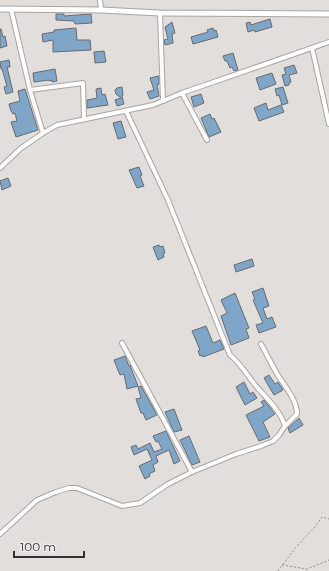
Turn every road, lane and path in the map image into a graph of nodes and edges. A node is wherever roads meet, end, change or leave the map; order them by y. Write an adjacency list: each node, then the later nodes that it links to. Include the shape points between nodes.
1 (100, 0): 4 (street)
2 (0, 9): 3 (street)
3 (11, 9): 4 (street); 9 (street)
4 (101, 10): 5 (street)
5 (160, 14): 6 (street); 11 (street)
6 (329, 14)
7 (329, 42): 8 (street)
8 (312, 48): 10 (street); 14 (street)
9 (30, 90): 13 (street, via 83,83); 15 (street)
10 (182, 93): 11 (street); 16 (street)
11 (163, 100): 12 (street)
12 (126, 111): 13 (street); 20 (street, via 168,200 230,355 273,406)
13 (84, 119): 15 (street, via 56,125)
14 (329, 124)
15 (42, 133): 17 (street)
16 (207, 140)
17 (0, 168)
18 (122, 343): 21 (street)
19 (261, 344): 20 (street, via 296,403 297,414)
20 (285, 426): 21 (street, via 273,441)
21 (192, 472): 23 (street, via 140,503 128,506 77,488 56,492 37,500)
22 (329, 519): 25 (path, via 322,517)
23 (0, 534)
24 (329, 560): 25 (path, via 307,569)
25 (282, 565): 26 (path)
26 (278, 571)

